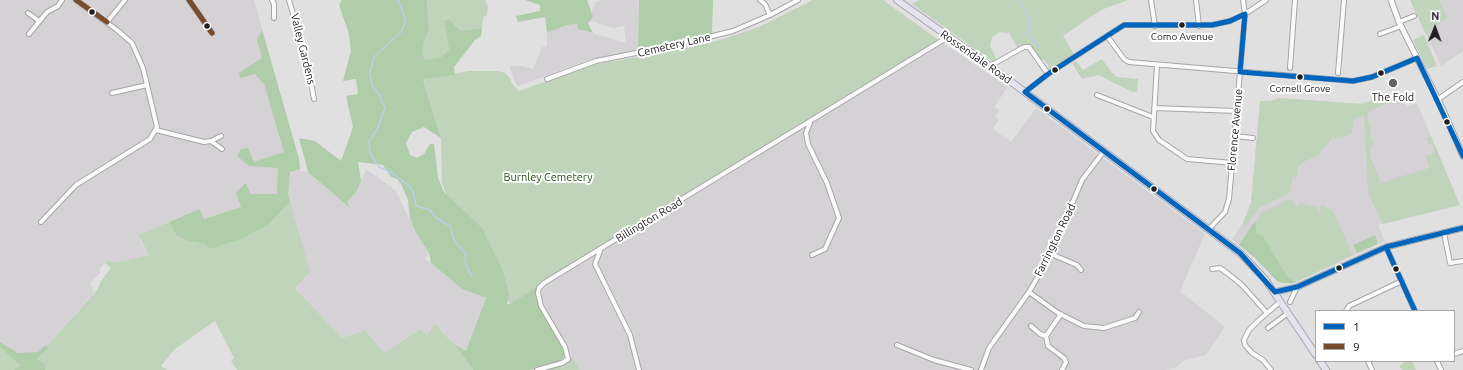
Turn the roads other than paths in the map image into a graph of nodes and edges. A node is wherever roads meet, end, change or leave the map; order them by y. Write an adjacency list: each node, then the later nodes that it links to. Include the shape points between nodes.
1 (62, 0): 22 (street)
2 (76, 0): 23 (street)
3 (125, 0): 23 (street)
4 (189, 0): 27 (street)
5 (272, 0): 21 (street, Valley Gardens)
6 (289, 0): 45 (street, Valley Gardens, via 308,66)
7 (760, 0): 19 (street)
8 (798, 0): 19 (street, Cemetery Lane)
9 (897, 0): 31 (highway, Rossendale Road)
10 (1151, 0): 25 (street)
11 (1196, 0): 26 (street)
12 (1243, 0): 18 (street, Florence Avenue)
13 (1266, 0): 18 (street)
14 (1295, 0): 35 (street)
15 (1344, 0): 37 (street)
16 (1391, 0): 24 (street)
17 (28, 13): 22 (street)
18 (1245, 14): 26 (street, via 1230,21); 36 (street, Florence Avenue)
19 (770, 15): 39 (street, Cemetery Lane, via 733,31 596,61)
20 (1414, 16): 24 (street)
21 (274, 18)
22 (39, 21): 28 (street)
23 (106, 22): 41 (street, via 132,43)
24 (1400, 24): 29 (street); 32 (street)
25 (1155, 26): 26 (street); 30 (street, via 1124,25)
26 (1199, 26)
27 (212, 33)
28 (29, 34)
29 (1380, 34)
30 (1107, 36): 33 (street, via 1129,62); 38 (street)
31 (948, 38): 34 (highway, Rossendale Road); 50 (street, Billington Road)
32 (1417, 58): 36 (street, via 1372,77 1352,81); 46 (street)
33 (1157, 65): 36 (street); 47 (street)
34 (990, 66): 38 (street, via 1024,46 1029,47); 42 (highway, Rossendale Road)
35 (1290, 68)
36 (1240, 72): 48 (street, Florence Avenue)
37 (1338, 73)
38 (1048, 74): 42 (street)
39 (547, 79)
40 (1463, 82): 46 (street)
41 (147, 85): 43 (street); 51 (street, via 157,122)
42 (1025, 92): 57 (highway, Rossendale Road)
43 (112, 93)
44 (1097, 95): 49 (street)
45 (314, 99)
46 (1437, 100): 58 (street)
47 (1154, 108): 48 (street); 49 (street)
48 (1237, 111): 53 (street, Florence Avenue)
49 (1153, 118): 59 (street, via 1153,131 1159,140 1187,158)
50 (810, 122): 65 (street, Billington Road); 67 (street, via 806,133 808,144 827,183 839,218 825,249)
51 (156, 130): 55 (street, via 204,142); 60 (street, via 150,139 76,185)
52 (222, 136): 55 (street)
53 (1235, 136): 54 (street); 59 (street, Florence Avenue)
54 (1253, 138)
55 (211, 141): 56 (street)
56 (222, 149)
57 (1104, 151): 62 (highway, Rossendale Road); 66 (street, Farrington Road, via 1082,180)
58 (1463, 156)
59 (1233, 163): 62 (street, Florence Avenue, via 1225,212)
60 (41, 222)
61 (1463, 228): 63 (street)
62 (1209, 230): 74 (highway, Rossendale Road, via 1240,253)
63 (1444, 233): 64 (street); 68 (street, via 1450,263)
64 (1386, 247): 71 (street); 72 (street)
65 (600, 250): 88 (street, Billington Road, via 539,288 541,306 565,347 568,359); 89 (street, via 595,264 630,335)
66 (1051, 254): 70 (street, via 1077,265); 73 (street, Farrington Road)
67 (812, 255)
68 (1463, 261)
69 (1212, 269): 81 (street, via 1220,268 1242,285)
70 (1081, 270)
71 (1402, 281): 77 (street, via 1349,306); 78 (street)
72 (1297, 288): 74 (street); 76 (street)
73 (1029, 292): 82 (street); 91 (street, Farrington Road, via 989,348)
74 (1275, 292): 75 (highway, Rossendale Road)
75 (1281, 301): 80 (highway, Rossendale Road); 81 (street)
76 (1290, 302)
77 (1347, 310)
78 (1415, 310)
79 (1139, 312): 82 (street, via 1135,318 1104,328 1084,326)
80 (1288, 312): 84 (street); 87 (highway, Rossendale Road)
81 (1267, 313): 93 (street, via 1249,330 1244,340 1252,354 1263,360)
82 (1061, 314): 85 (street)
83 (1031, 326): 85 (street)
84 (1268, 328)
85 (1046, 336): 92 (street, via 1048,346 1066,362)
86 (897, 345): 90 (street, via 934,360)
87 (1315, 353)
88 (537, 370)
89 (639, 370)
90 (971, 370)
91 (981, 370)
92 (1062, 370)
93 (1271, 370)

